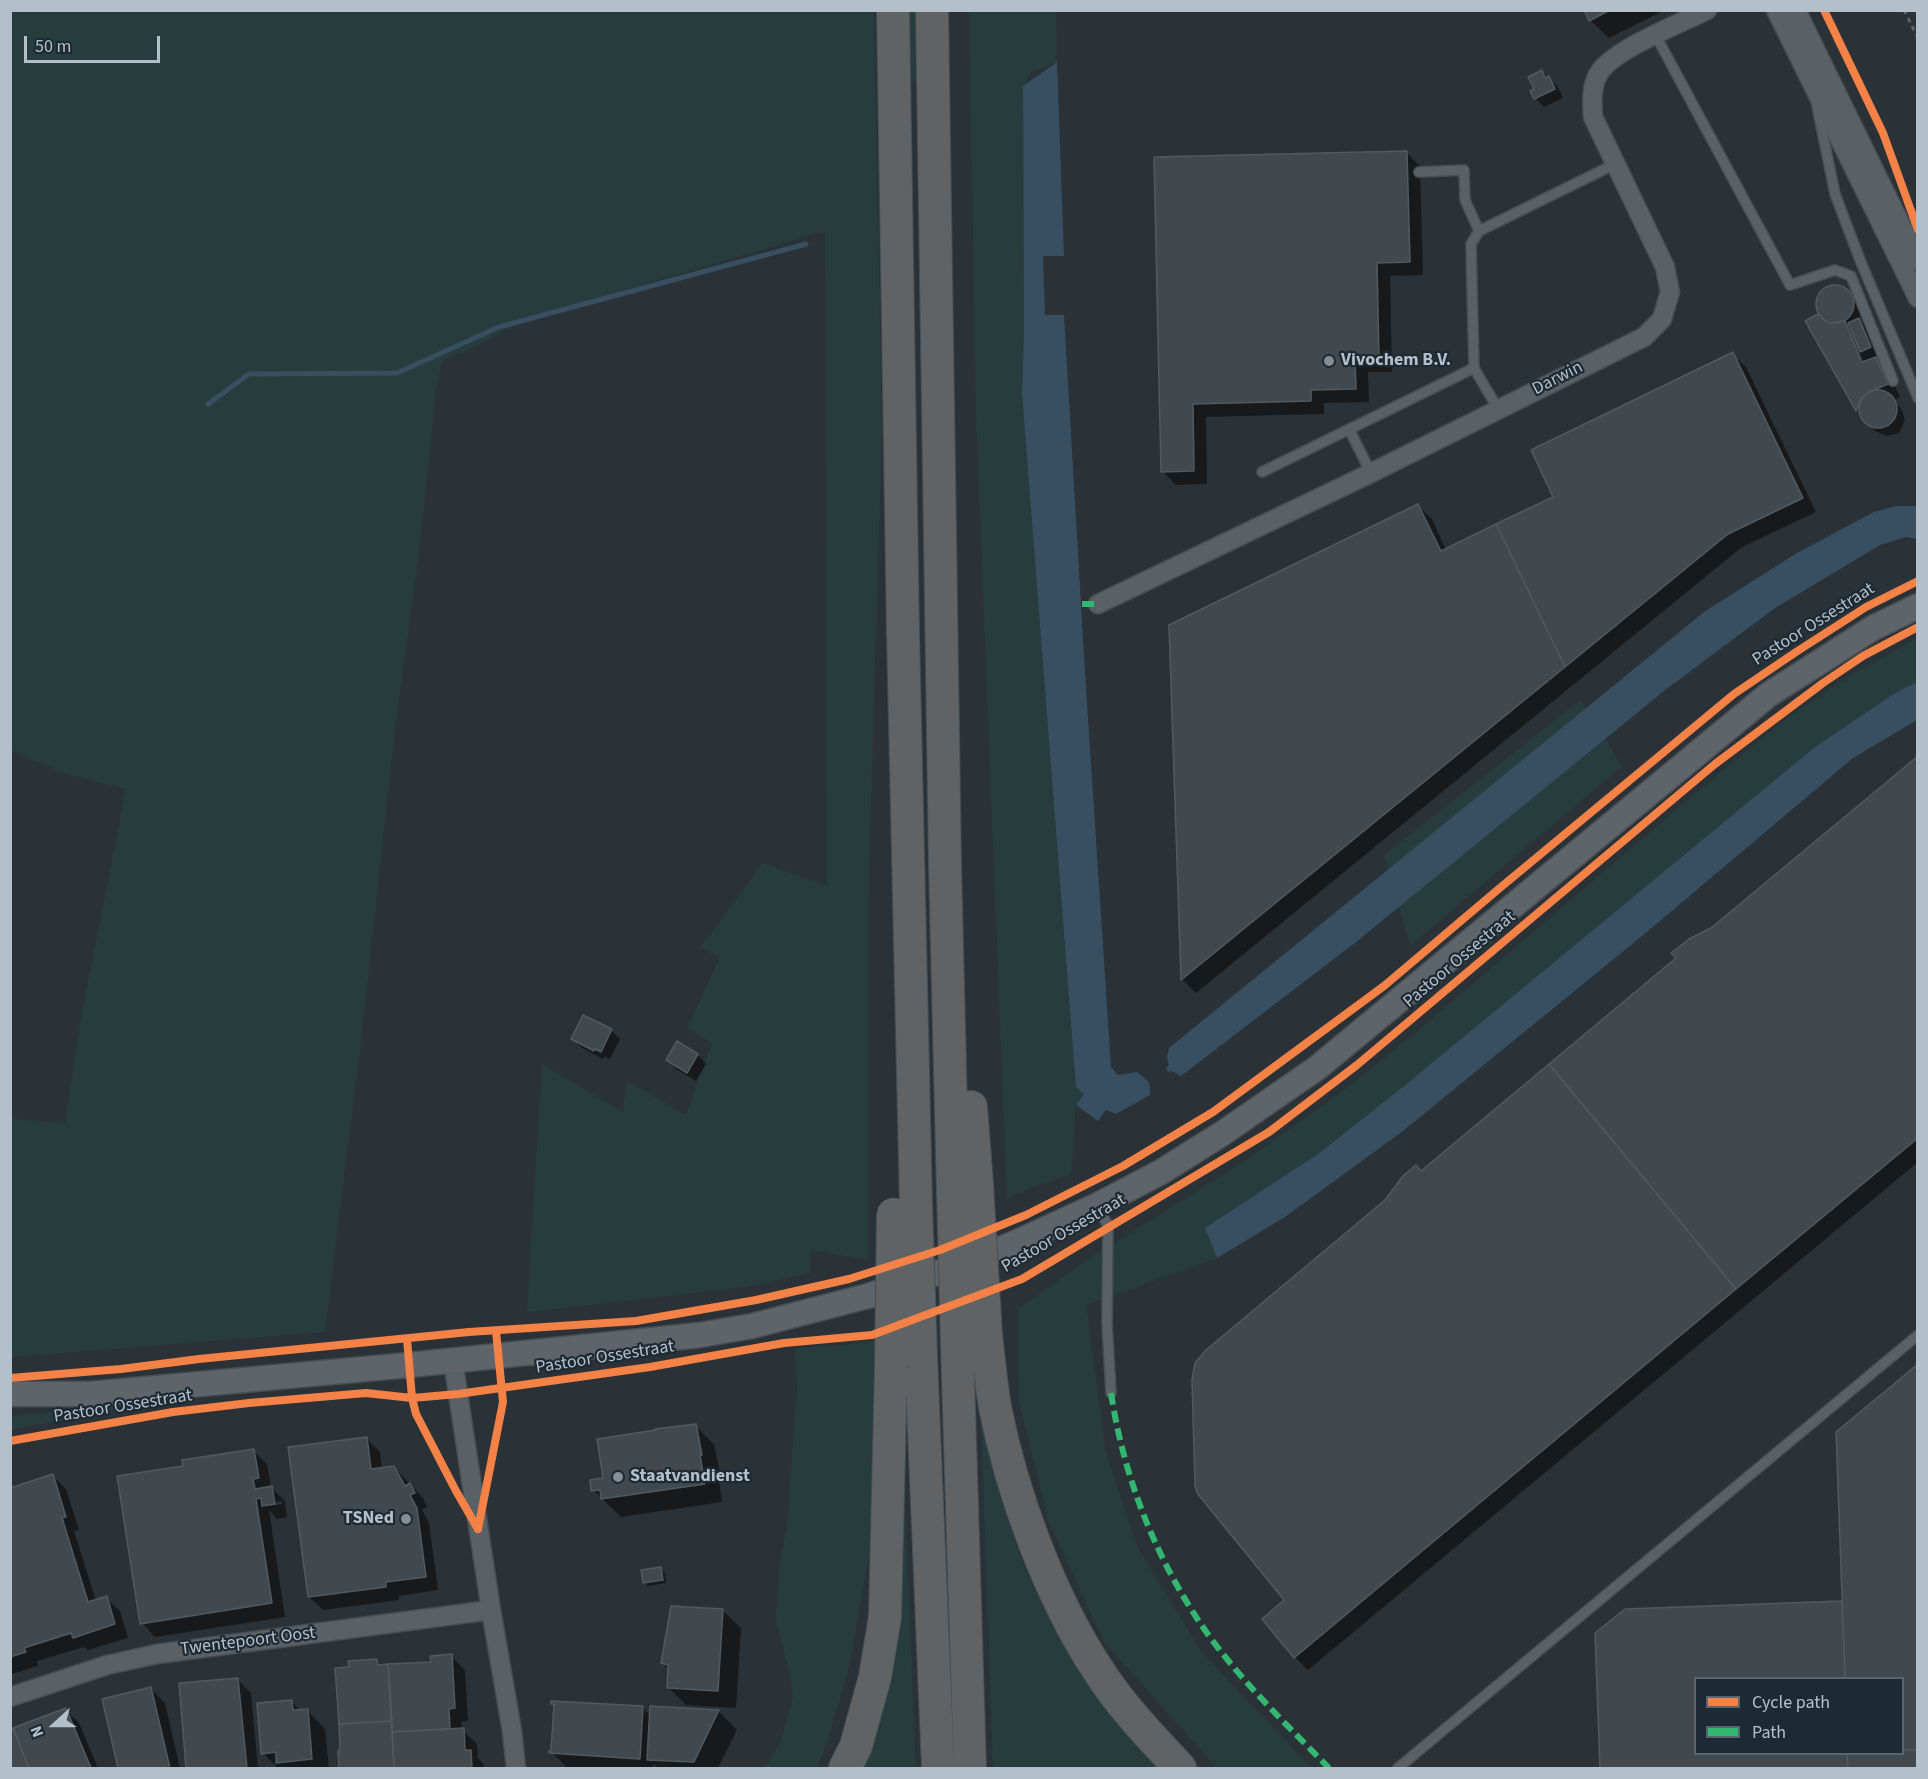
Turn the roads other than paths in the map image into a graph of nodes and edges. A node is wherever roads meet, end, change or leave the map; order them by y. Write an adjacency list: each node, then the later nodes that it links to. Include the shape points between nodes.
1 (893, 10): 23 (highway, via 915,1159)
2 (933, 10): 25 (highway, bridge, via 948,943)
3 (1707, 10): 6 (street, Darwin)
4 (1776, 10): 7 (street)
5 (1796, 10): 11 (street)
6 (1656, 36): 8 (street, Darwin, via 1617,55 1599,72 1592,93 1593,117); 14 (lane, via 1791,285 1835,270 1851,276)
7 (1812, 83): 12 (street); 15 (lane, via 1835,194)
8 (1615, 164): 10 (lane); 16 (street, Darwin, via 1665,267 1670,292 1662,319 1644,337)
9 (1419, 172): 10 (lane, via 1464,170 1465,200)
10 (1479, 231): 13 (lane, via 1471,244)
11 (1917, 260)
12 (1917, 298)
13 (1474, 368): 16 (lane); 17 (lane)
14 (1893, 381)
15 (1917, 398)
16 (1498, 409): 19 (street, Darwin)
17 (1349, 429): 18 (lane); 19 (lane)
18 (1262, 472)
19 (1371, 473): 20 (street, Darwin)
20 (1098, 604)
21 (1917, 606): 22 (main road, Pastoor Ossestraat, via 1873,628 1768,696 1317,1068 1214,1139)
22 (1098, 1205): 26 (main road, Pastoor Ossestraat, via 969,1262 868,1296 752,1326 644,1342); 27 (lane, via 1108,1226)
23 (904, 1210): 34 (highway, bridge, via 891,1368 885,1617 875,1677 856,1746); 35 (highway, bridge, via 921,1357)
24 (1917, 1335): 38 (lane)
25 (971, 1340): 36 (highway); 37 (highway, via 995,1406 1026,1518 1070,1625 1134,1720)
26 (453, 1361): 29 (main road, Pastoor Ossestraat); 31 (street)
27 (1111, 1393)
28 (10, 1394): 29 (main road, Pastoor Ossestraat)
29 (90, 1394): 30 (main road, Pastoor Ossestraat)
30 (10, 1409)
31 (491, 1610): 32 (street, Twentepoort Oost, via 157,1654 107,1665); 33 (street)
32 (10, 1697)
33 (516, 1768)
34 (845, 1768)
35 (938, 1768)
36 (970, 1768)
37 (1180, 1768)
38 (1398, 1768)

